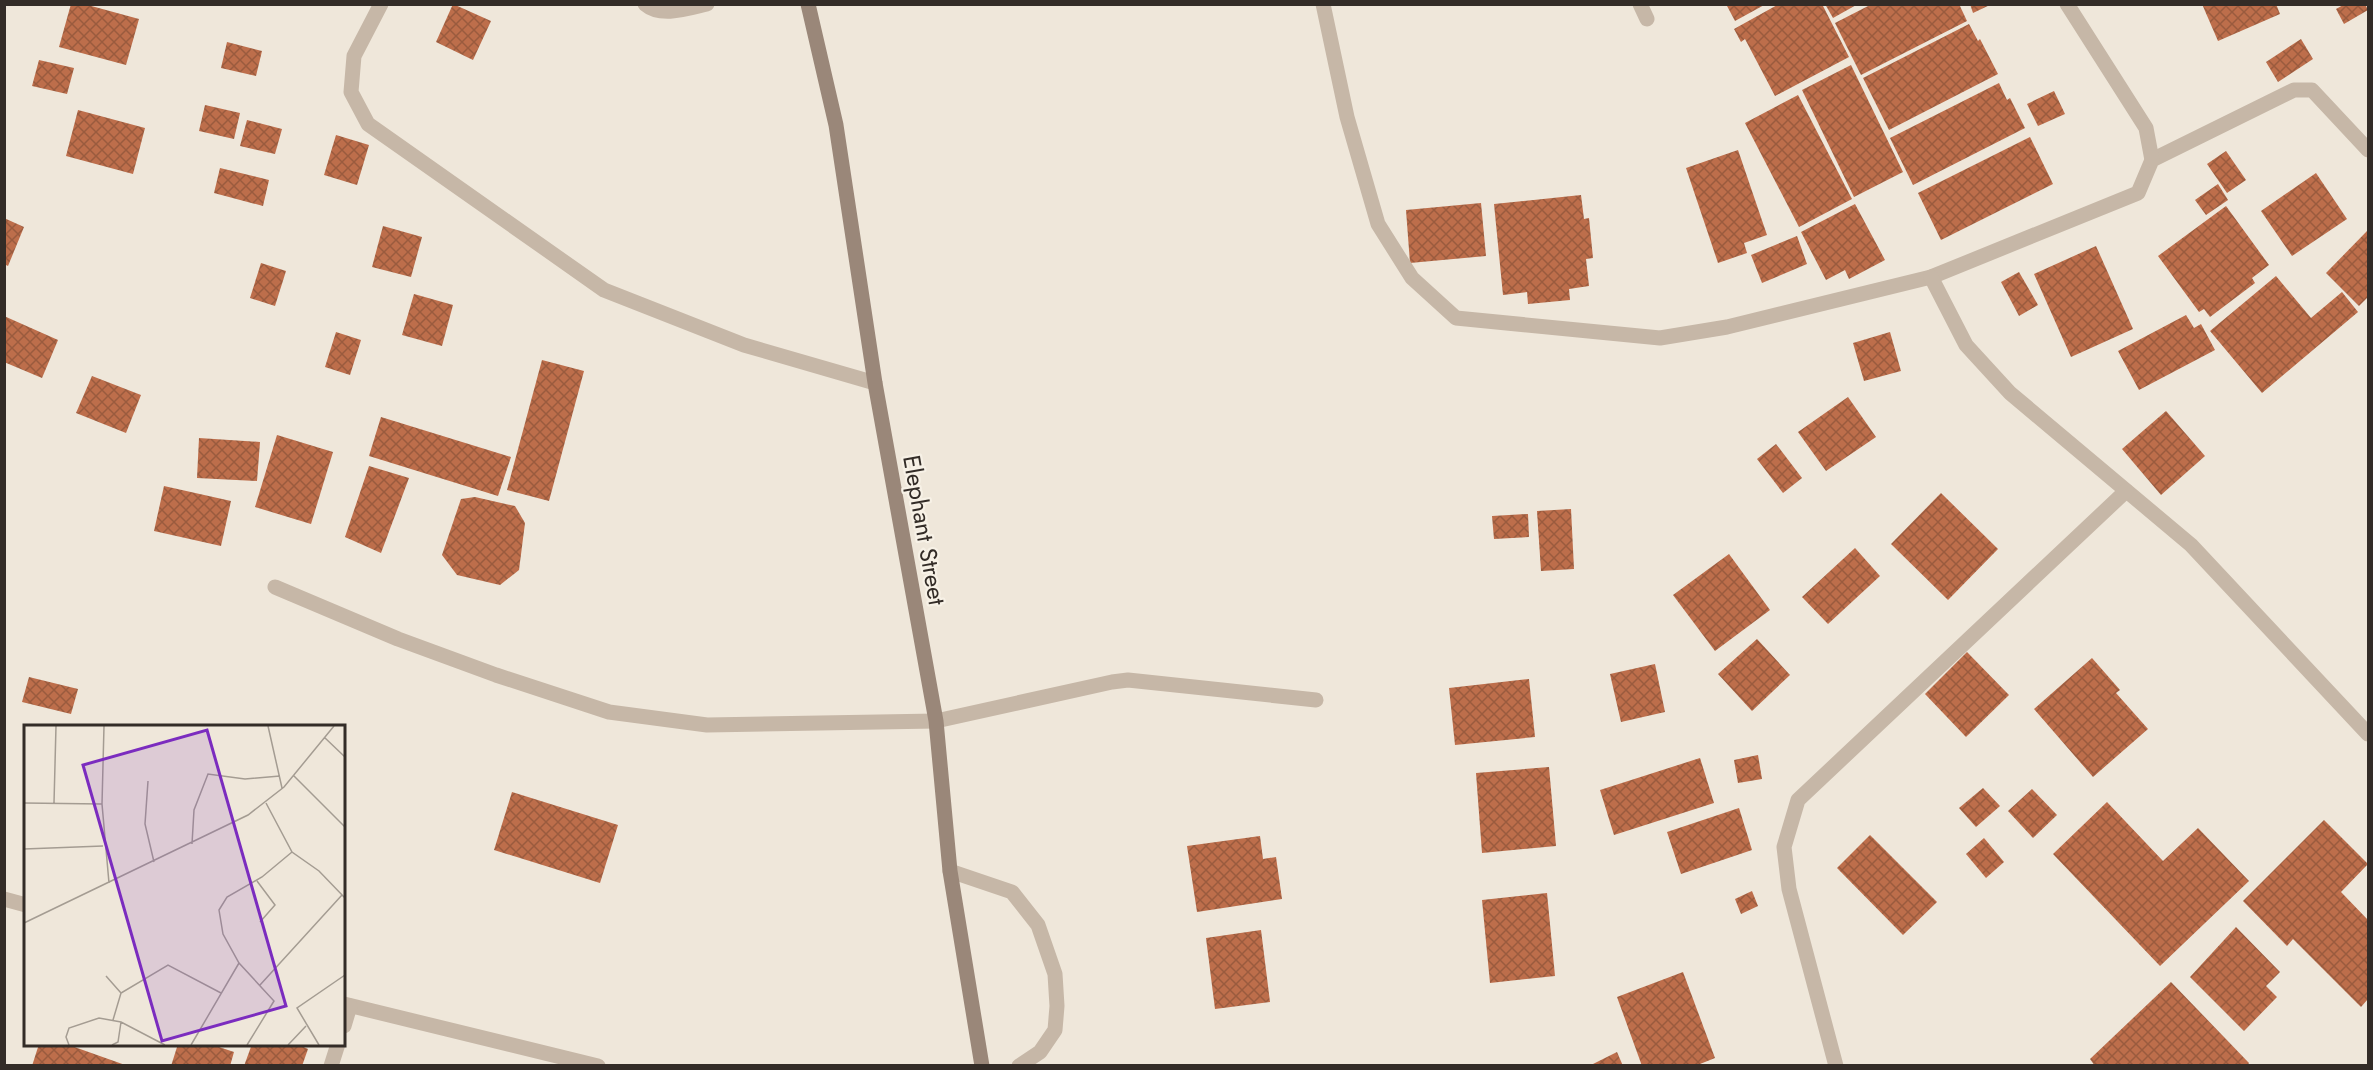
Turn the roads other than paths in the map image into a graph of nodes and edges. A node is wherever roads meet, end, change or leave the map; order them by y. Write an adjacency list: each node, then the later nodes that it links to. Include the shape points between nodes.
1 (381, 4): 12 (street, via 354,56 351,92 368,124 604,290 744,345)
2 (645, 4): 3 (street, via 663,12)
3 (707, 4)
4 (808, 4): 12 (main road, Elephant Street, via 836,125)
5 (1323, 4): 11 (street, via 1347,117 1378,224 1412,278 1456,318 1660,338 1727,327)
6 (1640, 4): 8 (street)
7 (2067, 4): 10 (street, via 2146,128)
8 (1647, 19)
9 (2368, 150): 10 (street, via 2312,90 2294,90)
10 (2152, 160): 11 (street, via 2138,193)
11 (1931, 277): 13 (street, via 1966,345 2010,393)
12 (875, 383): 16 (main road, Elephant Street)
13 (2126, 491): 17 (street, via 2190,545); 27 (street, via 1798,800 1784,847 1789,889)
14 (275, 587): 16 (street, via 464,663 609,712 707,725)
15 (1316, 700): 16 (street, via 1128,680)
16 (936, 721): 18 (main road, Elephant Street)
17 (2368, 734)
18 (950, 872): 25 (main road, Elephant Street); 26 (street, via 1012,892 1038,925 1055,974 1055,1030 1040,1052)
19 (4, 899): 20 (street)
20 (24, 905)
21 (347, 1005): 24 (street)
22 (337, 1046): 23 (street)
23 (331, 1065)
24 (598, 1065)
25 (982, 1065)
26 (1019, 1065)
27 (1836, 1065)

